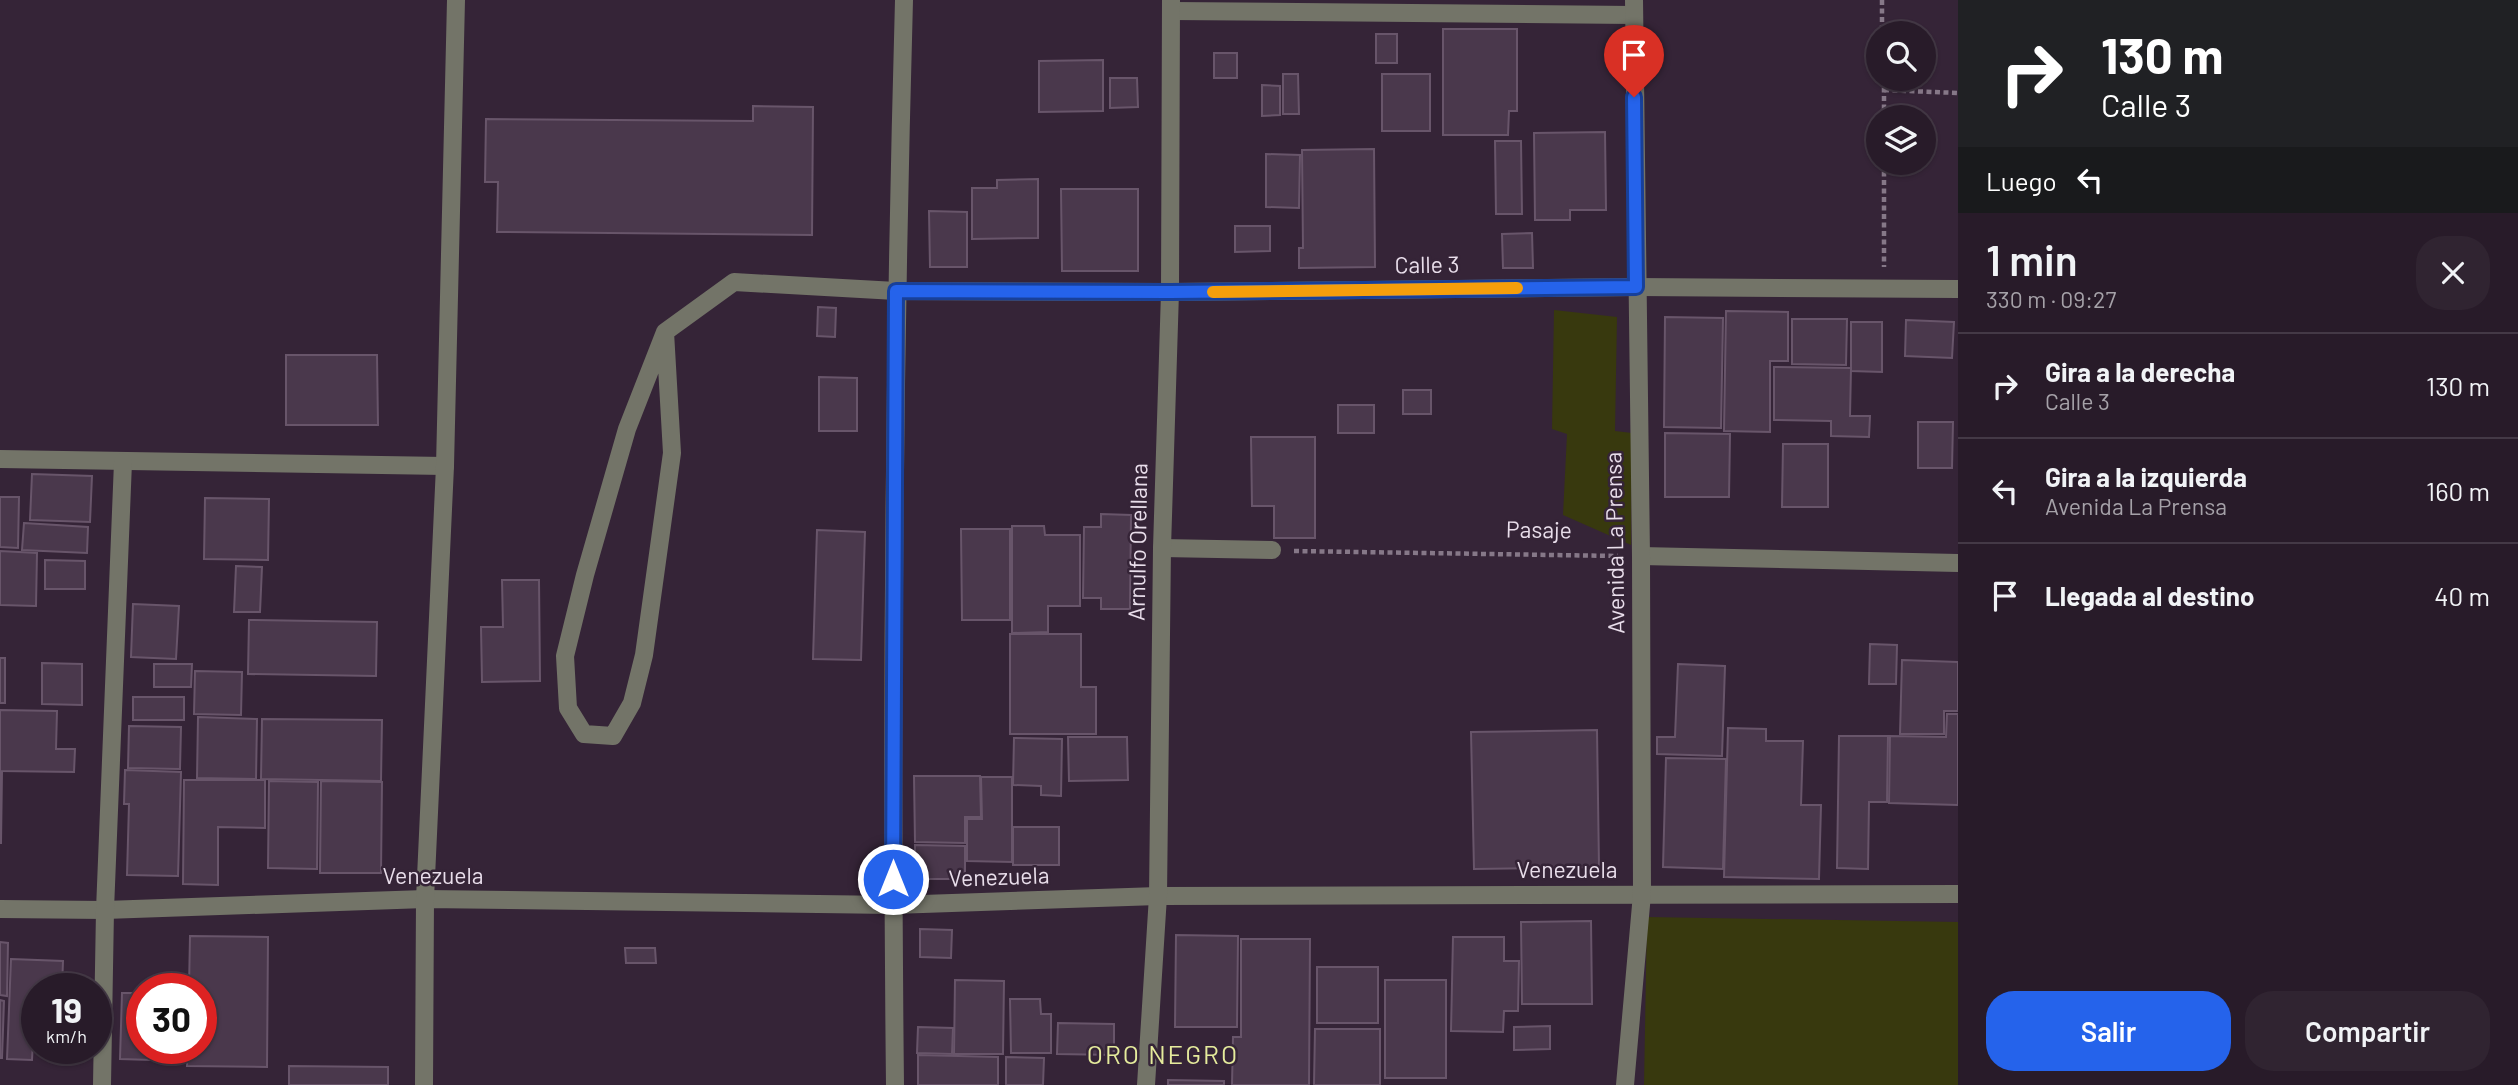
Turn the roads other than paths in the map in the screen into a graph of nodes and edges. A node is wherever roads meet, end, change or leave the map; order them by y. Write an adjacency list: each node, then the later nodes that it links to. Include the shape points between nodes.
1 (456, 0): 12 (street)
2 (904, 0): 7 (street)
3 (1171, 6): 4 (street); 8 (street, Arnulfo Orellana)
4 (1634, 8): 5 (street, Avenida La Prensa)
5 (1636, 287): 6 (street, Calle 3); 8 (street, Calle 3); 15 (street, Avenida La Prensa)
6 (1958, 289)
7 (896, 291): 8 (street, Calle 3); 9 (street, Calle 3, via 734,282); 21 (street)
8 (1170, 292): 13 (street, Arnulfo Orellana)
9 (665, 332): 9 (street, via 672,453 644,654 632,703 613,736 584,734 568,708 565,656 627,429)
10 (0, 459): 11 (street)
11 (123, 461): 12 (street); 23 (street)
12 (445, 466): 20 (street)
13 (1162, 548): 14 (street); 19 (street, Arnulfo Orellana)
14 (1272, 550)
15 (1641, 556): 16 (street); 17 (street, Avenida La Prensa)
16 (1958, 563)
17 (1642, 894): 18 (street, Venezuela); 19 (street, Venezuela); 28 (street, Avenida La Prensa)
18 (1958, 894)
19 (1158, 896): 21 (street, Venezuela); 27 (street, Arnulfo Orellana)
20 (425, 899): 21 (street, Venezuela); 23 (street, Venezuela); 25 (street)
21 (893, 905): 26 (street)
22 (0, 909): 23 (street, Venezuela)
23 (105, 910): 24 (street)
24 (102, 1085)
25 (425, 1085)
26 (895, 1085)
27 (1146, 1085)
28 (1625, 1085)

